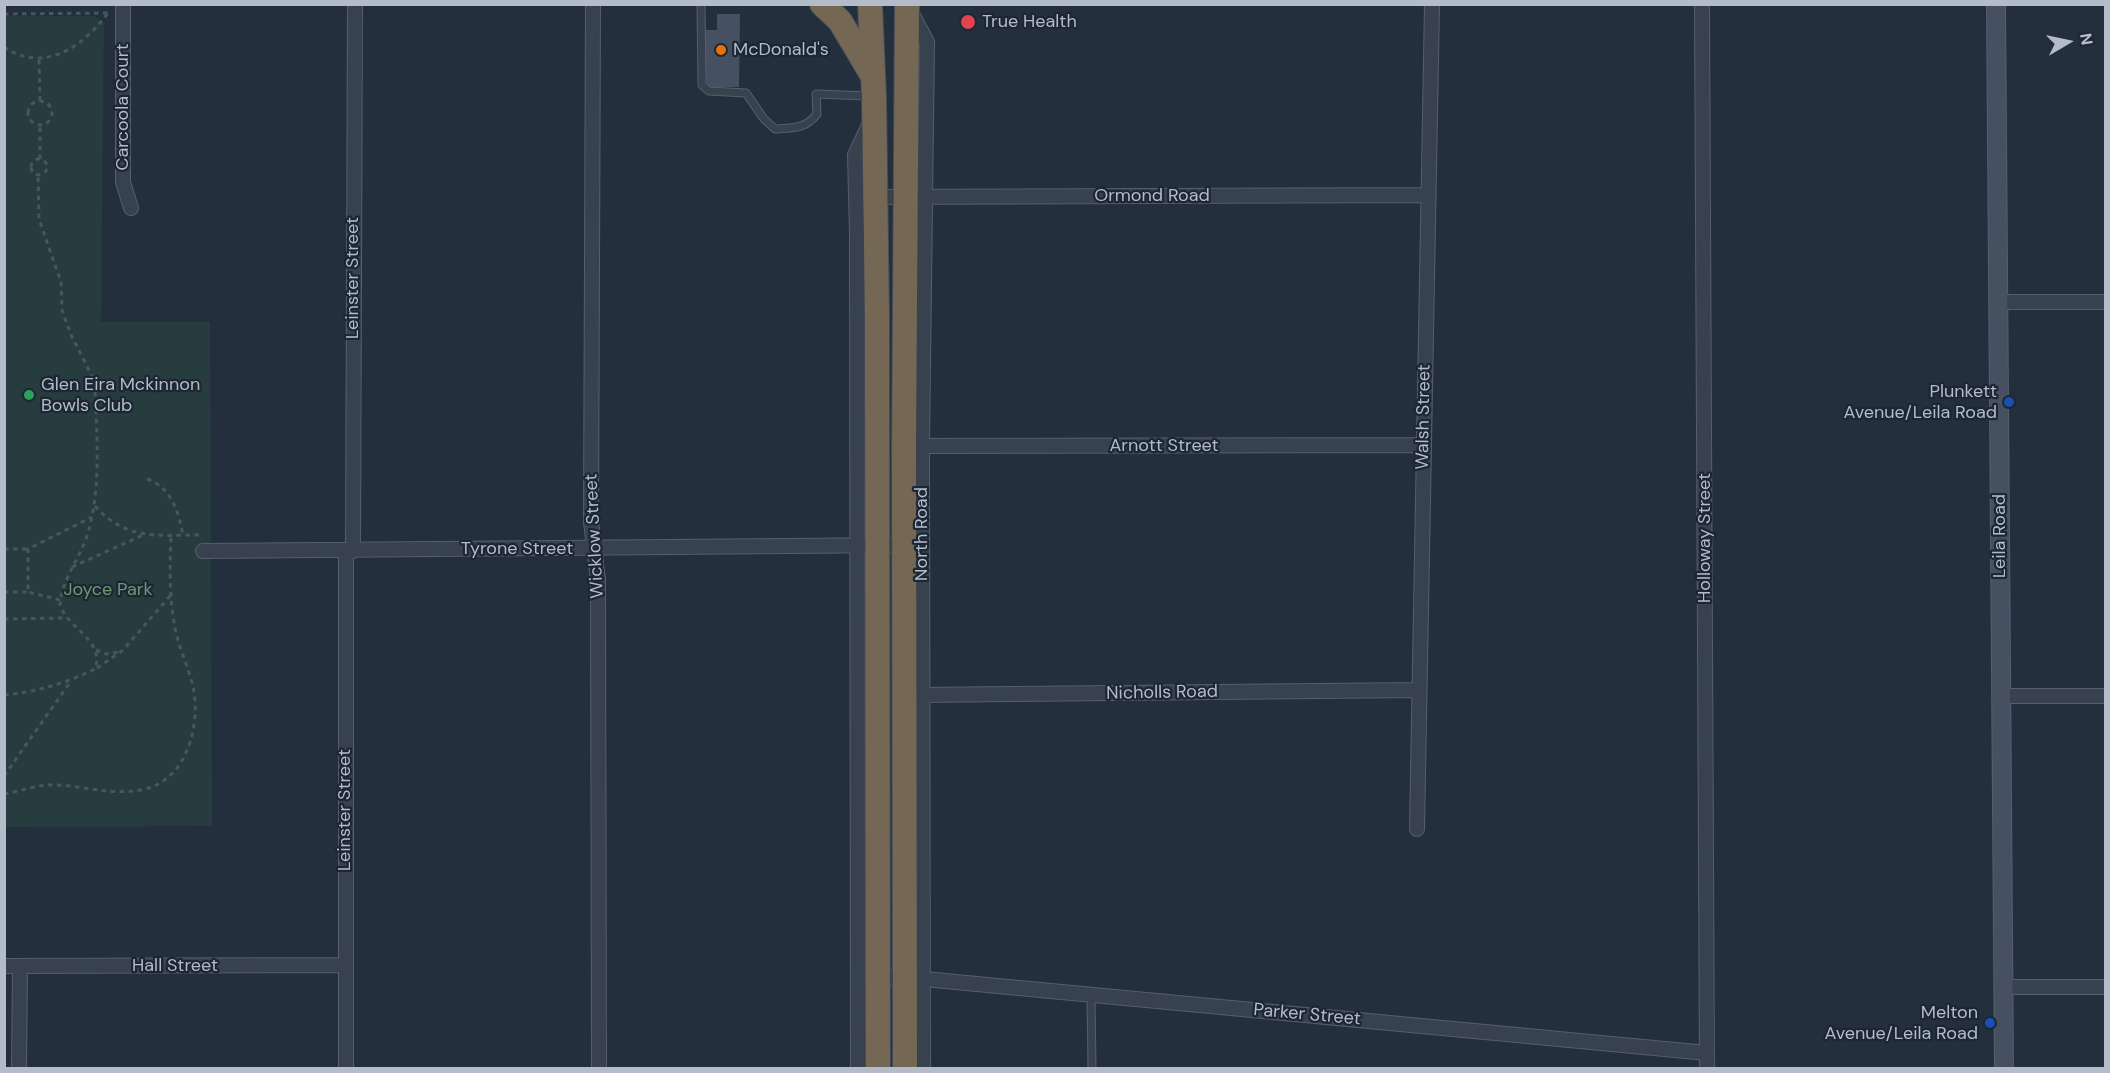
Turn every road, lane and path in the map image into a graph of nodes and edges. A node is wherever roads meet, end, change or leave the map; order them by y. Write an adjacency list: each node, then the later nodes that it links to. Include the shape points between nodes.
1 (123, 4): 22 (street, Carcoola Court, via 123,182)
2 (355, 4): 39 (street, Leinster Street)
3 (593, 4): 37 (street, Wicklow Street)
4 (701, 4): 14 (lane, via 701,80 705,89 746,93 775,129 800,127 811,121 817,114 816,94)
5 (822, 4): 14 (highway, via 840,21)
6 (870, 4): 14 (highway)
7 (907, 4): 20 (highway, North Road)
8 (1432, 4): 19 (street, Walsh Street)
9 (1996, 4): 23 (street, Leila Road)
10 (1702, 5): 67 (street, Holloway Street)
11 (4, 14): 13 (path, via 108,14 71,49)
12 (4, 47): 13 (path, via 15,55)
13 (39, 60): 15 (path)
14 (874, 95): 21 (highway); 33 (street, via 855,155)
15 (40, 101): 16 (path, via 33,103 28,113); 16 (path, via 52,111 50,119)
16 (40, 125): 17 (path)
17 (40, 159): 18 (path, via 46,169); 18 (path, via 31,166)
18 (38, 175): 28 (path, via 39,219 61,282 62,310 96,391)
19 (1429, 195): 20 (street, Ormond Road); 25 (street, Walsh Street)
20 (915, 196): 21 (street, Ormond Road); 26 (highway, North Road)
21 (876, 197): 33 (highway)
22 (131, 208)
23 (1998, 302): 24 (street); 54 (street, Leila Road)
24 (2106, 302)
25 (1424, 445): 26 (street, Arnott Street); 51 (street, Walsh Street)
26 (913, 446): 34 (highway, North Road); 53 (street, North Road)
27 (147, 479): 32 (path, via 174,501)
28 (95, 506): 29 (path); 30 (path, via 116,525)
29 (92, 517): 36 (path); 40 (path)
30 (144, 534): 31 (path); 40 (path)
31 (171, 535): 32 (path); 43 (path)
32 (183, 535): 38 (path, via 208,535)
33 (867, 545): 34 (street, Tyrone Street); 37 (street, Tyrone Street); 62 (highway); 71 (street)
34 (904, 545): 53 (highway, North Road)
35 (4, 549): 36 (path)
36 (28, 549): 42 (path)
37 (594, 549): 39 (street, Tyrone Street); 70 (street, Wicklow Street, via 598,580)
38 (205, 551): 39 (street, Tyrone Street)
39 (349, 551): 59 (street, Leinster Street)
40 (72, 567): 44 (path)
41 (4, 592): 42 (path)
42 (28, 592): 44 (path)
43 (171, 595): 48 (path); 57 (path, via 177,641 194,693 189,747 180,765 165,781 146,789 100,792 56,784)
44 (60, 600): 45 (path)
45 (64, 614): 46 (path, via 61,618); 47 (path)
46 (4, 619)
47 (96, 650): 48 (path, via 106,654); 49 (path)
48 (122, 651): 49 (path)
49 (95, 669): 50 (path)
50 (72, 680): 52 (path); 56 (path)
51 (1419, 690): 53 (street, Nicholls Road); 58 (street, Walsh Street)
52 (4, 695)
53 (914, 695): 63 (highway, North Road)
54 (2002, 696): 55 (street); 64 (street, Leila Road)
55 (2106, 696)
56 (4, 776)
57 (4, 794)
58 (1417, 829)
59 (345, 965): 61 (street, Hall Street); 69 (street, Leinster Street)
60 (4, 966): 61 (street, Hall Street)
61 (20, 966): 68 (street)
62 (877, 977): 63 (street, Parker Street); 72 (highway)
63 (915, 978): 66 (street, Parker Street); 73 (highway, North Road); 74 (street, North Road)
64 (2003, 987): 65 (street); 77 (street, Leila Road)
65 (2106, 987)
66 (1091, 995): 67 (street, Parker Street); 75 (lane)
67 (1707, 1053): 76 (street, Holloway Street)
68 (19, 1068)
69 (346, 1068)
70 (599, 1068)
71 (858, 1068)
72 (878, 1068)
73 (905, 1068)
74 (923, 1068)
75 (1092, 1068)
76 (1707, 1068)
77 (2004, 1068)

